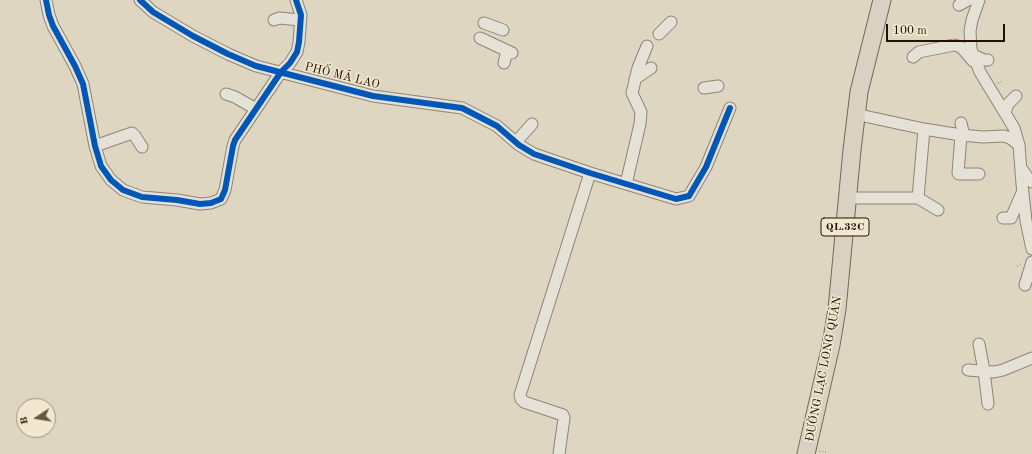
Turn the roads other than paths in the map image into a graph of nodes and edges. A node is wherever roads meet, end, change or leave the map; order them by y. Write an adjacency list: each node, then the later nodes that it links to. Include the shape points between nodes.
1 (46, 0): 35 (street, via 53,26 83,84)
2 (140, 0): 19 (street, PHỐ MÃ LAO, via 153,12 228,54 256,66)
3 (296, 0): 7 (street)
4 (882, 0): 28 (highway, ĐƯỜNG LẠC LONG QUÂN / QL.32C)
5 (979, 0): 15 (street, via 970,31)
6 (274, 20): 7 (street)
7 (300, 20): 19 (street, via 297,52)
8 (671, 22): 11 (street)
9 (484, 23): 10 (street)
10 (503, 30)
11 (659, 34)
12 (480, 38): 17 (street, via 509,52)
13 (647, 46): 20 (street)
14 (913, 58): 15 (street, via 919,52 958,45)
15 (974, 59): 16 (street); 27 (street)
16 (988, 60)
17 (504, 63)
18 (651, 68): 20 (street)
19 (281, 72): 26 (street); 33 (street, PHỐ MÃ LAO, via 373,96 462,108 497,126)
20 (635, 79): 41 (street, via 632,95 641,112 640,124)
21 (718, 86): 22 (street)
22 (704, 88)
23 (226, 94): 26 (street)
24 (1016, 96): 27 (street, via 1008,104)
25 (730, 108): 41 (street, PHỐ MÃ LAO, via 706,167 689,196 676,199)
26 (256, 109): 35 (street, via 232,146 225,190 221,199 211,203 152,199 123,190 101,166)
27 (1005, 113): 34 (street, via 1014,128)
28 (855, 114): 31 (street); 43 (highway, ĐƯỜNG LẠC LONG QUÂN / QL.32C)
29 (961, 123): 32 (street)
30 (532, 124): 33 (street)
31 (924, 129): 32 (street); 44 (street)
32 (962, 135): 34 (street, via 1004,136); 39 (street, via 958,173)
33 (516, 142): 38 (street, PHỐ MÃ LAO, via 534,154)
34 (1019, 145): 37 (street)
35 (95, 146): 36 (street, via 132,133)
36 (142, 147)
37 (1020, 168): 40 (street); 42 (street)
38 (590, 173): 41 (street, PHỐ MÃ LAO); 55 (street, via 520,395 524,402 563,415)
39 (979, 174)
40 (1032, 182)
41 (626, 184)
42 (1022, 191): 46 (street, via 1011,218); 47 (street)
43 (848, 198): 44 (street); 56 (highway, ĐƯỜNG LẠC LONG QUÂN / QL.32C, via 838,309)
44 (918, 198): 45 (street)
45 (938, 210)
46 (1003, 218)
47 (1032, 249)
48 (1032, 262): 49 (street)
49 (1025, 285)
50 (979, 344): 53 (street)
51 (1032, 358): 53 (street, via 1003,370)
52 (968, 370): 53 (street)
53 (984, 371): 54 (street)
54 (988, 404)
55 (559, 454)
56 (806, 454)

